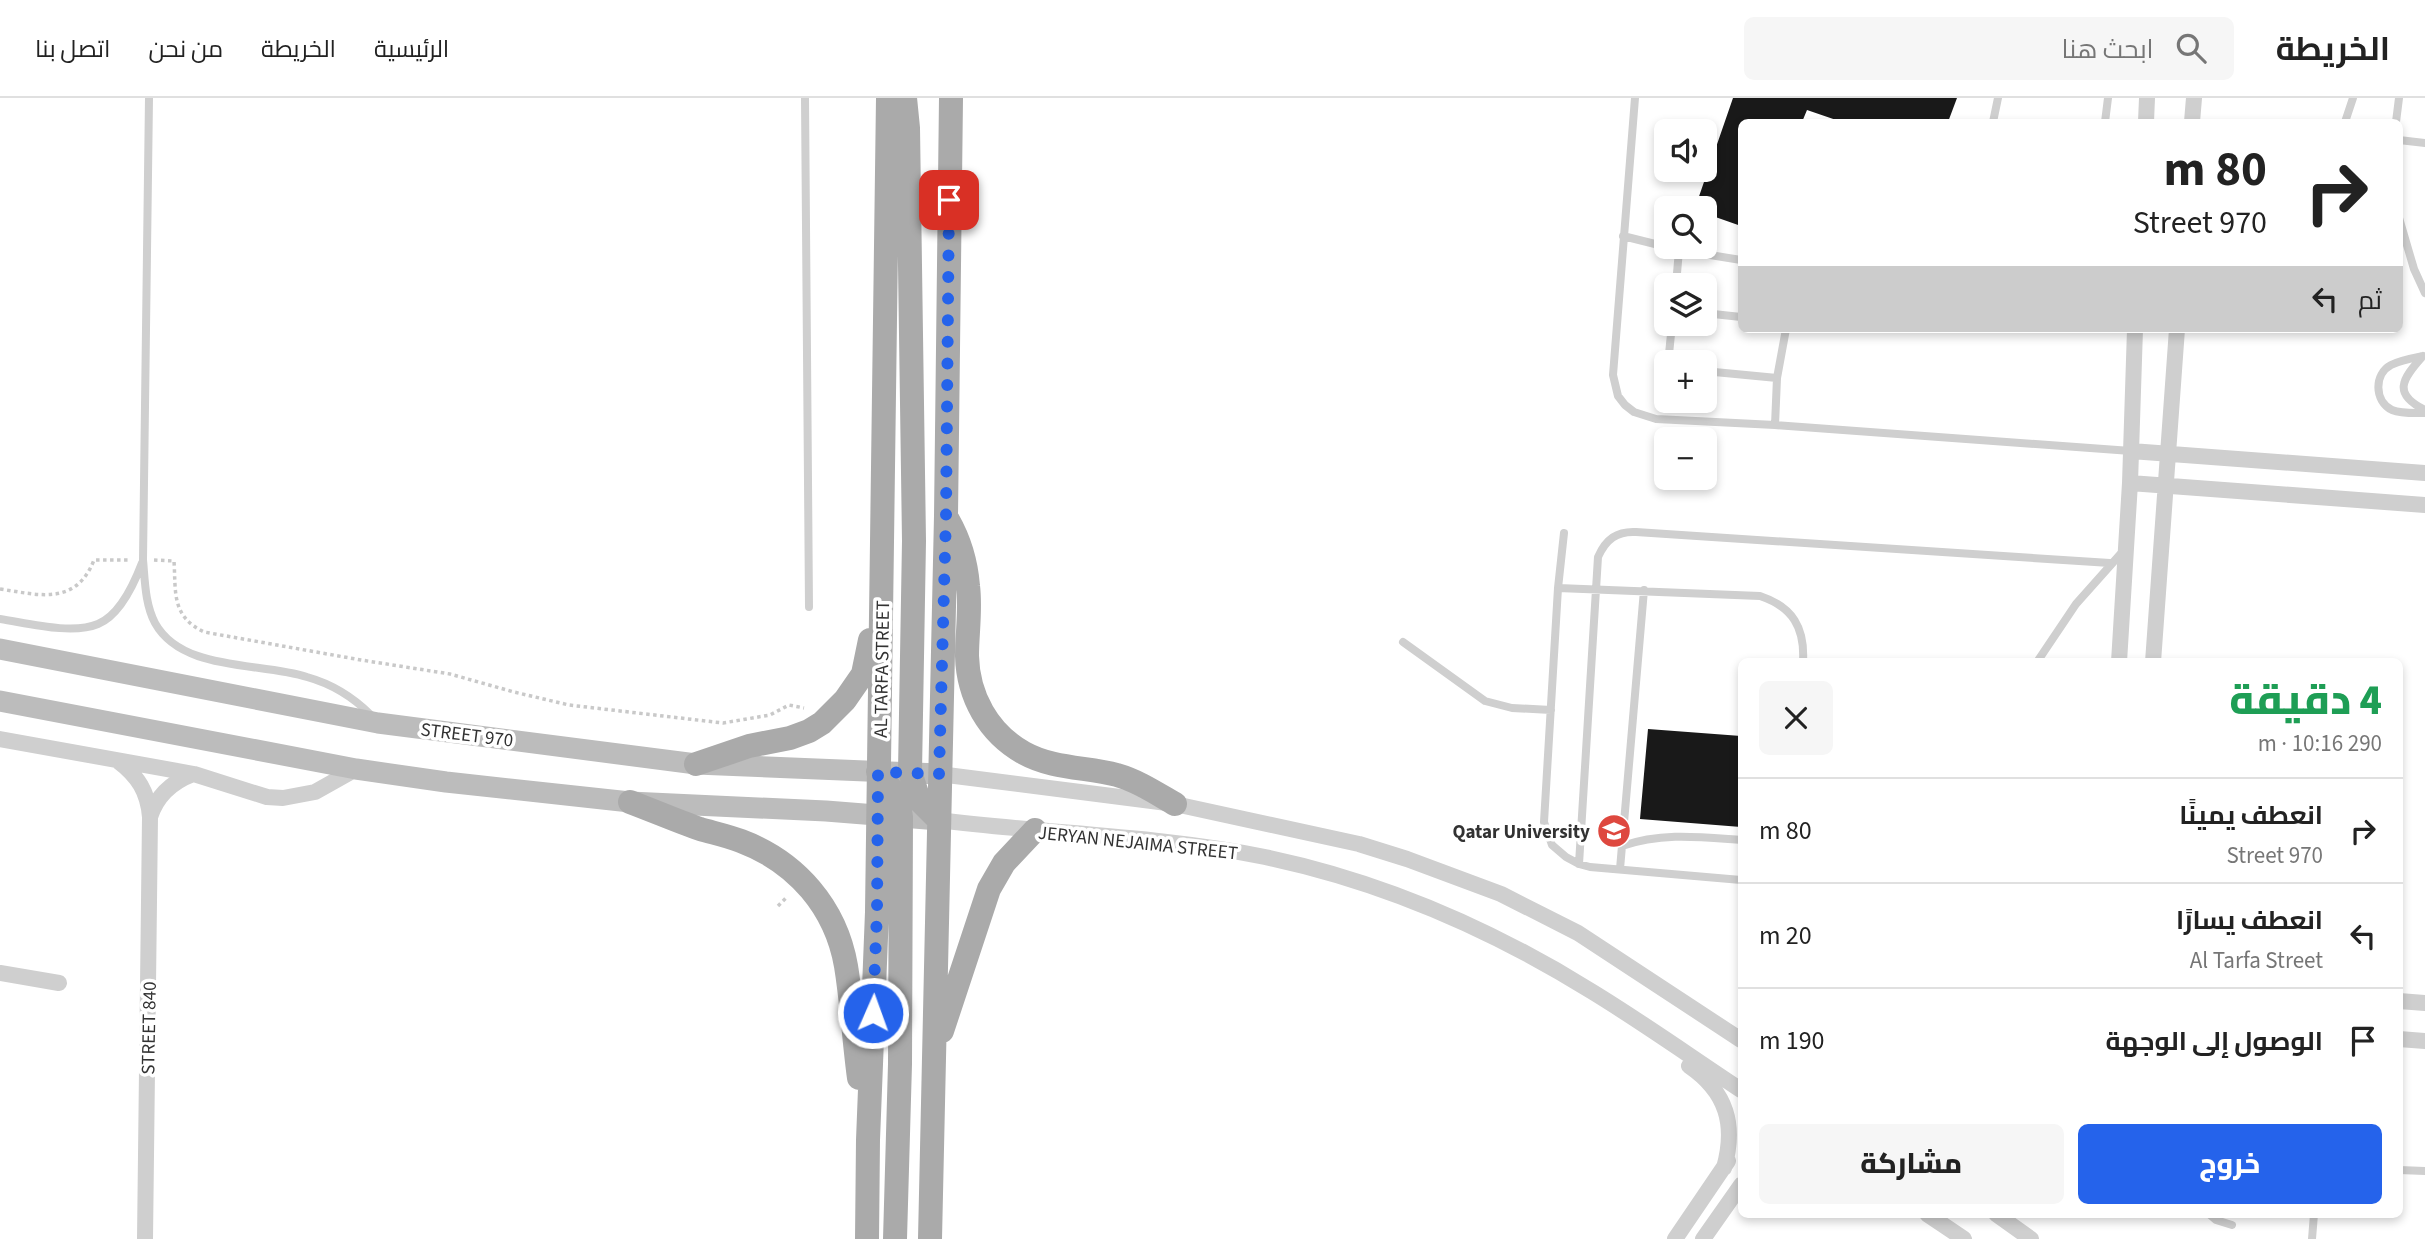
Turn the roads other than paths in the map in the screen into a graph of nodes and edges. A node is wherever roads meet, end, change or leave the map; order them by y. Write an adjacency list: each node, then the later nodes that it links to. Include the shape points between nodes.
1 (149, 98): 48 (lane)
2 (806, 98): 53 (lane)
3 (888, 98): 54 (main road, AL TARFA STREET)
4 (905, 98): 70 (main road, via 914,541)
5 (951, 98): 45 (main road)
6 (1635, 98): 22 (lane)
7 (1998, 98): 13 (lane)
8 (2108, 98): 14 (lane)
9 (2147, 98): 15 (street)
10 (2194, 98): 16 (street)
11 (2353, 98): 17 (lane)
12 (2399, 98): 18 (lane)
13 (1994, 119)
14 (2105, 119)
15 (2146, 119)
16 (2192, 119)
17 (2345, 119)
18 (2396, 119)
19 (2403, 140): 20 (lane)
20 (2425, 143)
21 (2403, 232): 26 (lane)
22 (1623, 236): 23 (lane); 36 (lane, via 1612,375 1618,396 1634,412 1656,419)
23 (1654, 244)
24 (1717, 256): 25 (lane)
25 (1738, 260)
26 (2425, 293)
27 (1717, 314): 28 (lane)
28 (1738, 317)
29 (1785, 333): 34 (lane)
30 (2135, 333): 37 (street)
31 (2177, 333): 38 (street)
32 (2424, 355): 35 (lane, via 2406,375 2403,389 2409,401); 35 (lane, via 2391,365 2378,385 2388,408)
33 (1717, 372): 34 (lane)
34 (1777, 377): 36 (lane)
35 (2425, 412)
36 (1775, 425): 37 (lane)
37 (2131, 451): 38 (street); 41 (street)
38 (2168, 453): 39 (street); 42 (street)
39 (2402, 472): 40 (street); 43 (street)
40 (2425, 473)
41 (2130, 483): 42 (street); 47 (street)
42 (2166, 485): 43 (street); 61 (street)
43 (2401, 503): 44 (street)
44 (2425, 505)
45 (946, 516): 72 (main road); 74 (main road, via 963,553 969,588 969,677 993,729 1038,760 1128,779)
46 (1564, 533): 50 (lane)
47 (2127, 546): 49 (lane); 60 (street)
48 (143, 560): 55 (lane, via 127,595 99,624 52,627); 64 (lane, via 150,611 175,646 216,661 325,683 354,700)
49 (2110, 563): 51 (lane, via 1626,531 1602,548); 59 (lane)
50 (1558, 588): 51 (lane); 63 (lane)
51 (1596, 589): 52 (lane); 81 (lane)
52 (1644, 590): 58 (lane, via 1771,600 1789,613 1801,632); 80 (lane)
53 (809, 607)
54 (881, 618): 67 (main road, via 869,642 863,674 822,723 790,738); 69 (main road, AL TARFA STREET)
55 (0, 619)
56 (1403, 642): 63 (lane, via 1485,701)
57 (0, 649): 64 (main road, STREET 970)
58 (1802, 658)
59 (2040, 658)
60 (2119, 658)
61 (2153, 658)
62 (0, 701): 68 (main road)
63 (1551, 710): 81 (lane, via 1546,830 1558,852)
64 (378, 723): 67 (main road, STREET 970)
65 (0, 739): 66 (street)
66 (118, 761): 71 (street); 76 (street, via 141,785)
67 (696, 764): 69 (main road, STREET 970)
68 (356, 769): 71 (street, via 315,792 284,798); 73 (main road)
69 (878, 772): 70 (main road, STREET 970); 75 (main road, via 900,806)
70 (910, 772): 72 (main road, STREET 970); 77 (main road, via 919,800)
71 (194, 774): 76 (street, via 166,790)
72 (939, 774): 74 (street, JERYAN NEJAIMA STREET); 77 (main road)
73 (631, 802): 75 (main road); 94 (main road, via 780,860 822,902 837,932 846,968)
74 (1175, 804): 89 (street, JERYAN NEJAIMA STREET, via 1359,844 1476,884 1588,939)
75 (889, 816): 77 (main road); 94 (main road, via 877,912); 107 (main road, via 900,1064)
76 (150, 817): 105 (street, STREET 840)
77 (939, 820): 78 (street, JERYAN NEJAIMA STREET); 92 (main road)
78 (1035, 830): 86 (street, JERYAN NEJAIMA STREET, via 1174,842 1311,868 1441,913); 92 (main road, via 1004,863 986,898)
79 (1738, 840): 80 (lane, via 1670,835)
80 (1622, 846): 82 (lane)
81 (1578, 864): 82 (lane)
82 (1620, 869): 83 (lane)
83 (1738, 880)
84 (0, 972): 85 (street)
85 (59, 983)
86 (1591, 990): 93 (street, JERYAN NEJAIMA STREET); 96 (street, via 1616,1020 1697,1071 1716,1092 1730,1130)
87 (2403, 1001): 88 (street)
88 (2425, 1003)
89 (1738, 1038)
90 (2403, 1039): 91 (street)
91 (2425, 1041)
92 (932, 1066): 108 (main road)
93 (1738, 1088)
94 (868, 1140): 106 (main road)
95 (1738, 1147): 96 (street)
96 (1724, 1168): 109 (street)
97 (2403, 1170): 98 (lane)
98 (2425, 1171)
99 (1738, 1189): 110 (street)
100 (1933, 1218): 111 (street)
101 (2002, 1218): 112 (street)
102 (2214, 1218): 104 (lane)
103 (2314, 1218): 113 (lane)
104 (2232, 1225)
105 (145, 1239)
106 (867, 1239)
107 (895, 1239)
108 (930, 1239)
109 (1675, 1239)
110 (1703, 1239)
111 (1964, 1239)
112 (2031, 1239)
113 (2312, 1239)

